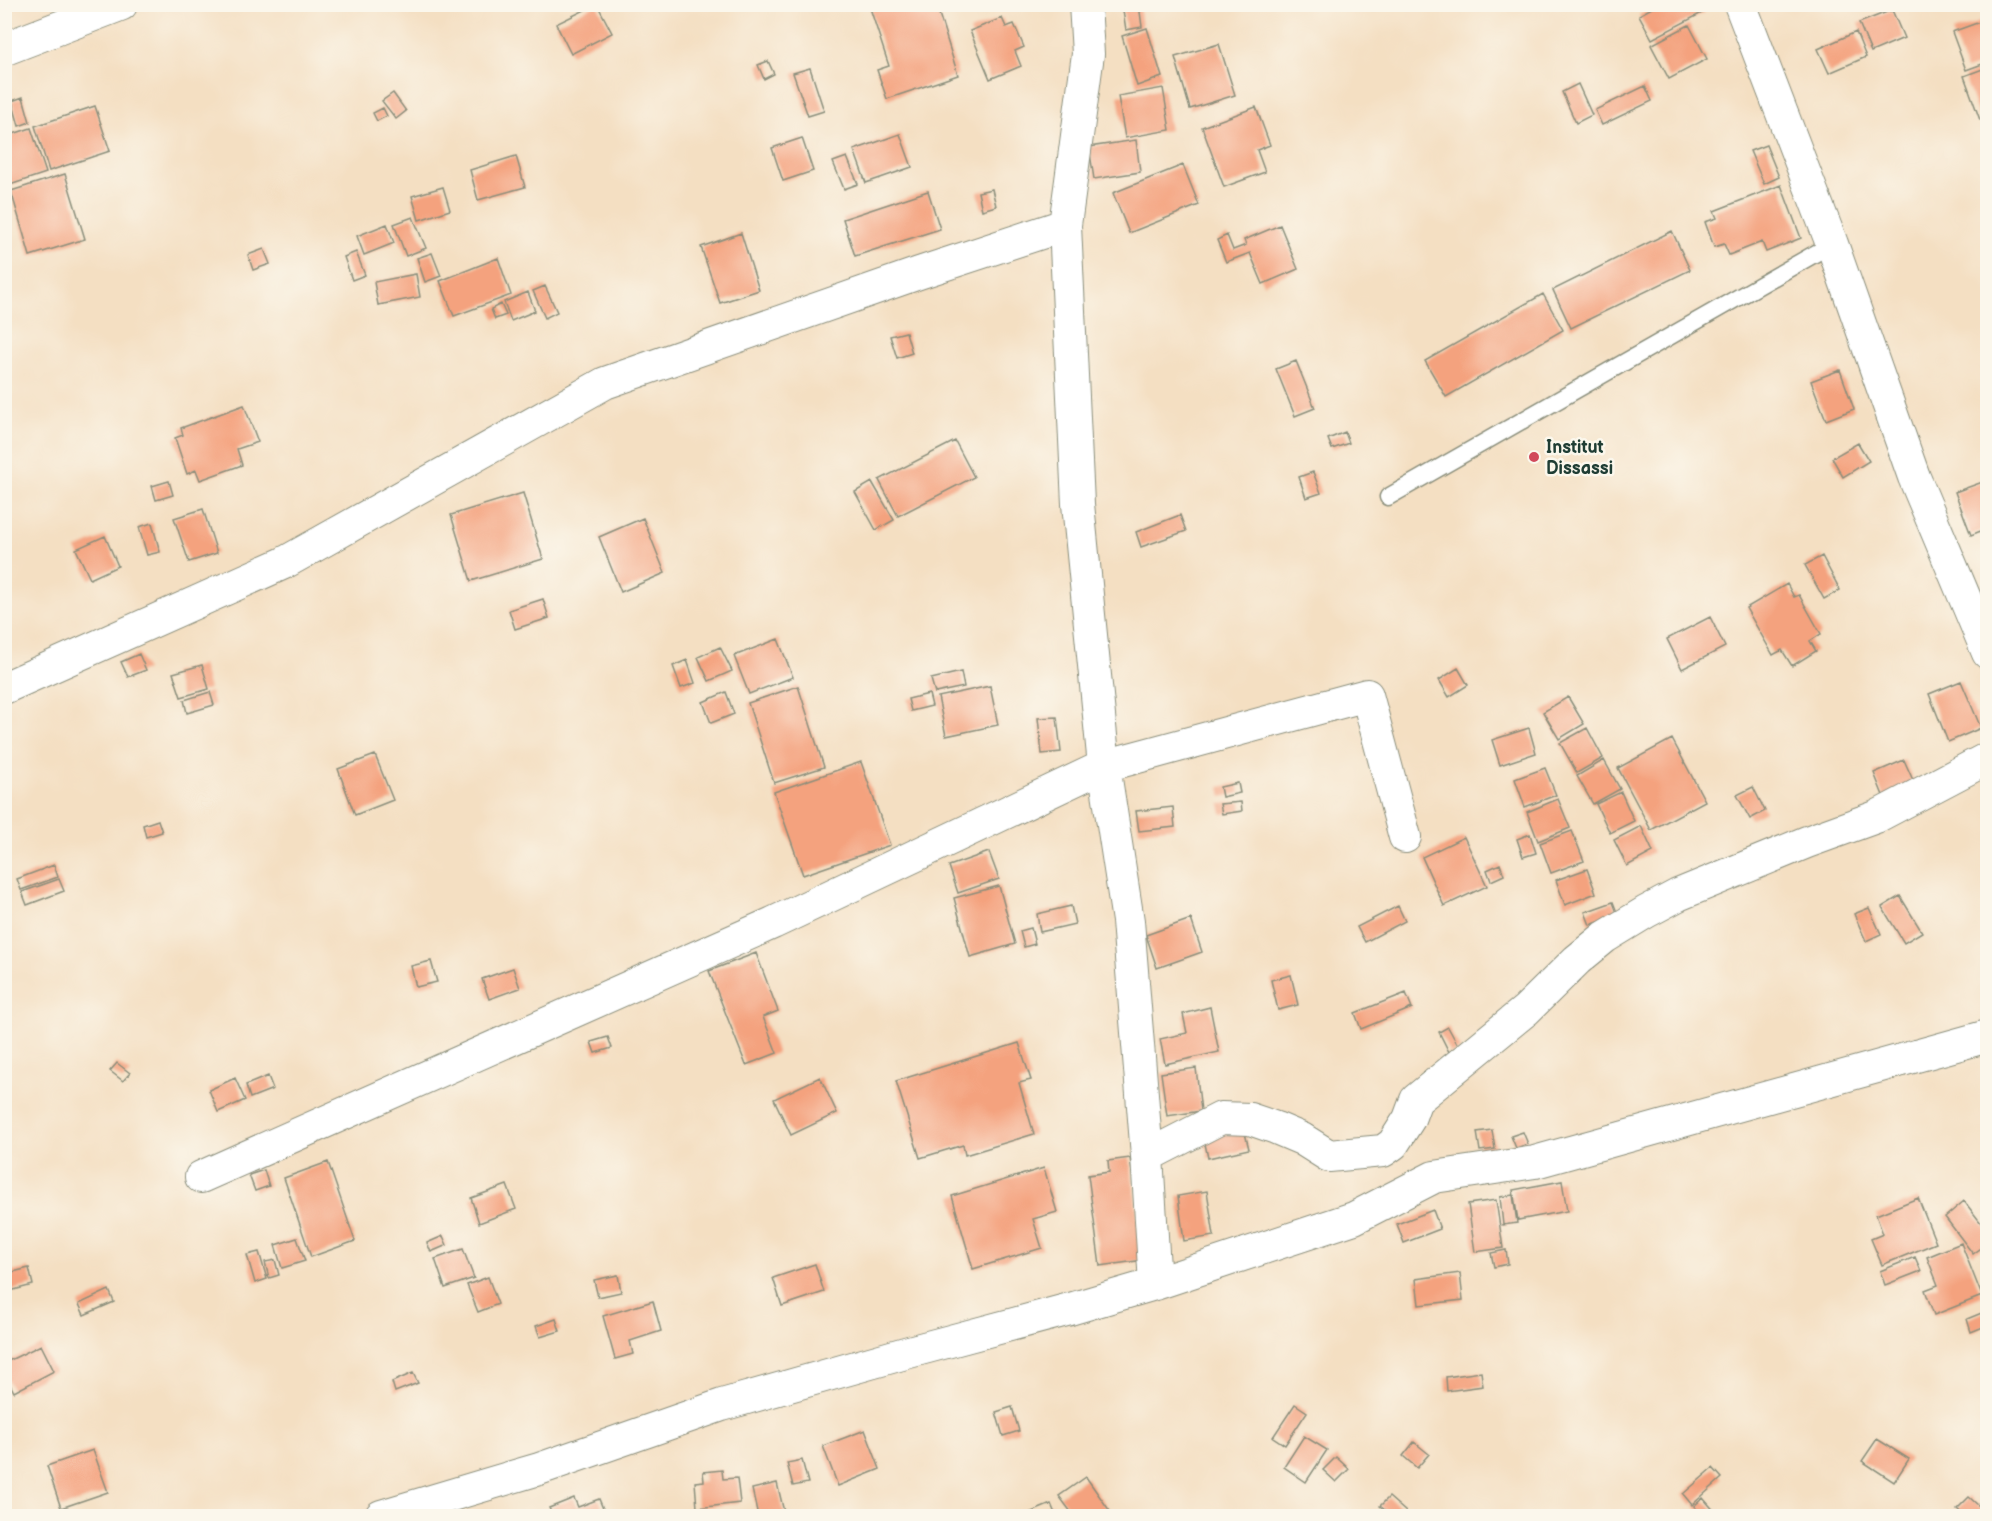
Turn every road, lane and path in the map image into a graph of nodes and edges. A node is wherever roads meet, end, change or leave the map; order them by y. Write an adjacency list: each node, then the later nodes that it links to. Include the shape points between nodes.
1 (121, 4): 4 (highway)
2 (1085, 4): 5 (street, via 1088,54)
3 (1740, 4): 6 (street)
4 (4, 49)
5 (1065, 225): 9 (street, via 605,383 285,563); 11 (street, via 1078,504)
6 (1832, 244): 7 (lane); 8 (street, via 1914,477)
7 (1388, 497)
8 (1988, 653)
9 (4, 688)
10 (1988, 758): 14 (street, via 1876,816 1678,895 1605,937 1526,1010 1416,1100 1404,1127 1383,1151 1329,1156 1302,1139 1250,1119 1221,1119)
11 (1104, 766): 12 (street, via 1367,695); 14 (street, via 1128,921); 15 (street, via 773,923)
12 (1405, 837)
13 (1988, 1036): 16 (street, via 1534,1162 1434,1177 1354,1218)
14 (1147, 1156): 16 (street)
15 (201, 1177)
16 (1155, 1284): 17 (street, via 722,1406 540,1469)
17 (381, 1516)

